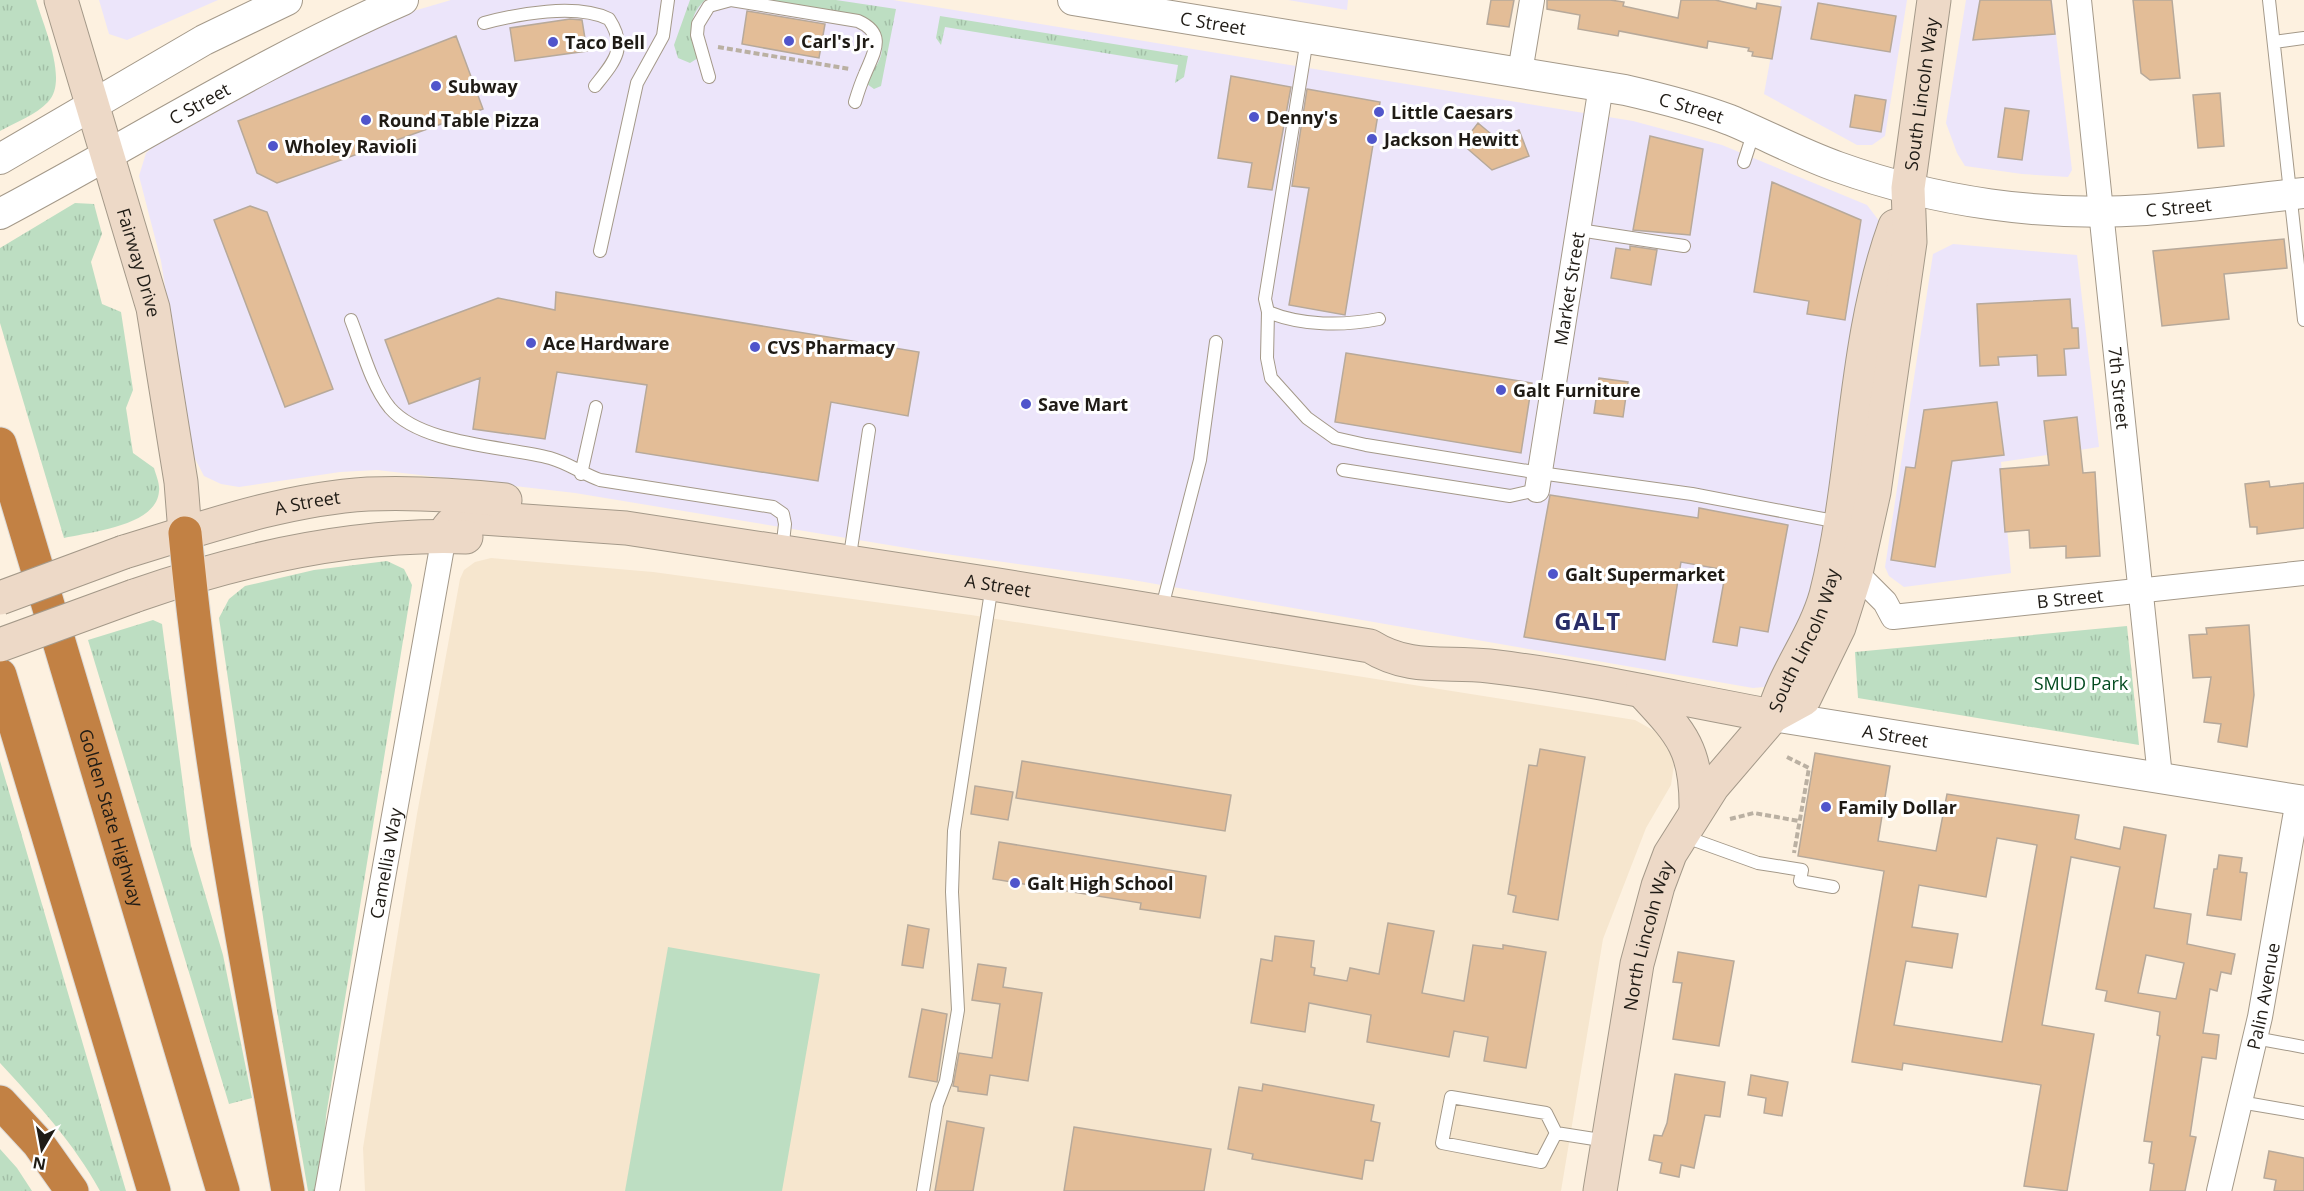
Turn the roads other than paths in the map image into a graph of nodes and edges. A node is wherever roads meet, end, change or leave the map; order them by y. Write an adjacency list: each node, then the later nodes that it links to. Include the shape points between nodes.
1 (62, 0): 22 (main road, Fairway Drive)
2 (287, 0): 22 (street, via 204,40)
3 (374, 0): 15 (street, via 327,21)
4 (403, 0): 15 (street, C Street)
5 (668, 0): 33 (lane, via 663,36 637,83)
6 (1073, 0): 11 (street, C Street)
7 (1532, 0): 17 (street)
8 (1934, 0): 27 (main road, South Lincoln Way)
9 (2079, 0): 30 (street, 7th Street)
10 (2269, 0): 16 (lane)
11 (1123, 4): 13 (street, C Street)
12 (484, 23): 19 (lane, via 517,15 575,12 609,19 617,33 618,47 614,62)
13 (1307, 38): 17 (street, C Street); 34 (lane, via 1265,299)
14 (2304, 39): 16 (lane)
15 (315, 42): 24 (street, C Street)
16 (2274, 42): 28 (lane)
17 (1520, 72): 20 (street, C Street)
18 (709, 77): 21 (lane, via 697,35 698,24 709,6 731,0 858,21 869,26 877,39)
19 (595, 86)
20 (1601, 86): 23 (street, C Street, via 1673,101); 31 (street, Market Street)
21 (855, 102)
22 (94, 107): 24 (main road, Fairway Drive); 25 (street)
23 (1754, 131): 26 (lane); 27 (street, C Street, via 1838,167)
24 (108, 153): 29 (street, C Street); 47 (main road, Fairway Drive, via 153,308 181,482)
25 (0, 159)
26 (1744, 162)
27 (1908, 188): 30 (street, C Street, via 1990,205); 45 (main road, South Lincoln Way, via 1859,339); 51 (main road, South Lincoln Way, via 1911,242 1874,492)
28 (2297, 194): 30 (street, C Street); 37 (lane)
29 (7, 211)
30 (2101, 212): 55 (street, 7th Street)
31 (1578, 230): 32 (lane); 44 (street, Market Street)
32 (1684, 246)
33 (600, 251)
34 (1268, 312): 35 (lane, via 1290,321 1354,324); 44 (lane, via 1267,358 1271,378 1307,418 1335,438)
35 (1379, 319)
36 (351, 320): 43 (lane, via 372,374 390,407 407,423 429,432 552,458)
37 (2304, 320)
38 (1216, 342): 57 (lane, via 1200,460)
39 (596, 407): 43 (lane)
40 (869, 430): 50 (lane)
41 (0, 444): 75 (highway, Golden State Highway)
42 (1343, 470): 44 (lane, via 1509,496)
43 (581, 474): 49 (lane, via 773,507 783,514 785,524)
44 (1539, 481): 45 (lane, via 1692,494)
45 (1840, 522): 61 (main road, South Lincoln Way, via 1825,597 1780,690)
46 (626, 528): 47 (main road, A Street, via 571,508 440,493 367,494 316,500); 48 (main road, A Street, via 567,540); 49 (main road, A Street)
47 (185, 533): 53 (highway); 56 (main road, A Street, bridge)
48 (444, 536): 53 (main road, A Street, via 337,545 240,563); 77 (street, Camellia Way)
49 (781, 552): 50 (main road, A Street)
50 (848, 563): 54 (main road, A Street)
51 (1856, 573): 55 (street, B Street, via 1885,602 1893,617); 61 (main road, South Lincoln Way, via 1839,627 1804,699)
52 (2304, 573): 55 (street, B Street)
53 (190, 577): 58 (main road, A Street, bridge); 76 (highway, via 234,896)
54 (992, 584): 57 (main road, A Street); 78 (lane, via 954,831 952,892 958,1010)
55 (2141, 591): 62 (street, 7th Street)
56 (0, 598)
57 (1161, 612): 60 (main road, A Street, via 1370,646 1388,658 1406,661 1488,666)
58 (0, 645)
59 (0, 675): 74 (highway)
60 (1642, 691): 61 (main road, A Street); 64 (main road, via 1684,740 1696,779)
61 (1773, 716): 62 (street, A Street); 64 (main road, North Lincoln Way)
62 (2160, 777): 63 (street, A Street)
63 (2301, 800): 66 (street, Palin Avenue)
64 (1689, 823): 65 (lane, via 1758,863 1802,870 1800,881); 72 (main road, North Lincoln Way, via 1658,886 1646,922)
65 (1833, 887)
66 (2255, 1038): 67 (lane); 69 (street, Palin Avenue)
67 (2304, 1047)
68 (0, 1102): 73 (highway, via 38,1143)
69 (2240, 1102): 70 (lane); 80 (street, Palin Avenue)
70 (2304, 1113)
71 (1556, 1133): 71 (lane, via 1546,1113 1450,1097 1442,1143 1541,1162); 72 (lane)
72 (1608, 1142): 79 (main road, North Lincoln Way)
73 (72, 1191)
74 (154, 1191)
75 (223, 1191)
76 (288, 1191)
77 (327, 1191)
78 (923, 1191)
79 (1600, 1191)
80 (2219, 1191)

